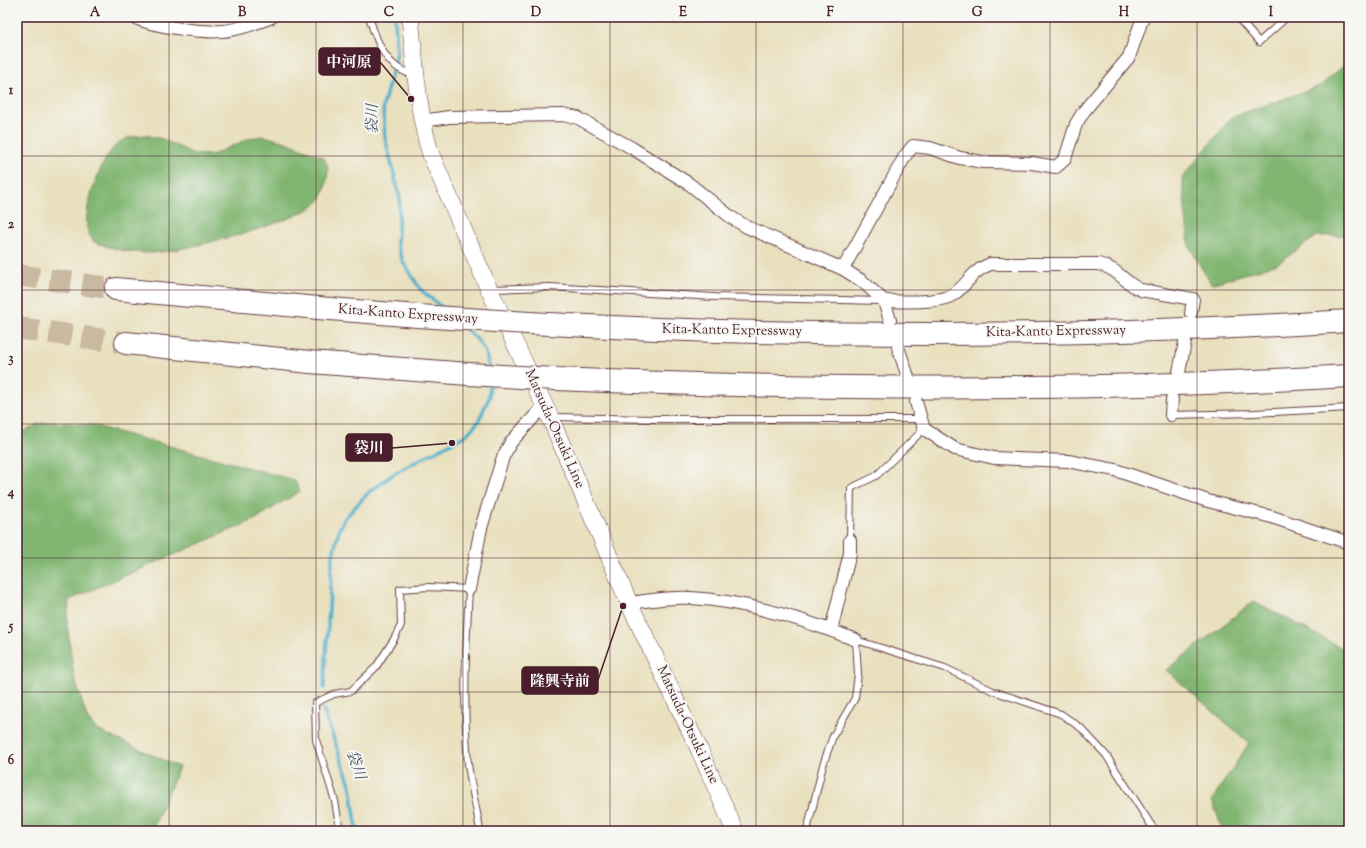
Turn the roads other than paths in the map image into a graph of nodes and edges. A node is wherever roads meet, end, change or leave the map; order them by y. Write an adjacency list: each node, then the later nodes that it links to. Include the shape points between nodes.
1 (134, 17): 2 (street, via 149,23 220,32)
2 (272, 17)
3 (369, 17): 8 (lane, via 377,44 383,54 389,62)
4 (410, 17): 8 (main road, Matsuda-Otsuki Line)
5 (1143, 17): 10 (street, via 1129,57 1084,111 1060,164 1056,167 1032,162 983,162 913,146 905,156)
6 (1237, 17): 7 (lane, via 1259,42)
7 (1288, 17)
8 (409, 73): 9 (main road, Matsuda-Otsuki Line)
9 (422, 121): 10 (street, via 449,117 563,115 578,118 688,183 747,227); 12 (main road, Matsuda-Otsuki Line, via 431,155)
10 (843, 269): 13 (street, via 862,281)
11 (116, 289): 16 (highway, Kita-Kanto Expressway, bridge, via 418,316 749,332 1003,334 1172,330)
12 (489, 289): 13 (lane, via 550,287 714,297); 26 (main road, Matsuda-Otsuki Line)
13 (884, 301): 14 (street, via 945,299 955,293 978,269 990,264 1098,264 1114,269 1135,288 1193,299); 15 (street)
14 (1191, 313)
15 (890, 320)
16 (1349, 321)
17 (1185, 342): 20 (street)
18 (126, 343): 21 (highway, bridge, via 296,361 469,374 698,385 888,388 1162,384)
19 (898, 347): 22 (street)
20 (1178, 372)
21 (1349, 376)
22 (908, 377)
23 (1172, 399): 27 (street)
24 (916, 402): 28 (street)
25 (1349, 408): 27 (lane)
26 (548, 411): 28 (lane, via 670,419); 31 (street, via 511,442 503,457 481,528); 32 (main road, Matsuda-Otsuki Line)
27 (1171, 415)
28 (923, 424): 29 (lane, via 876,476 850,488); 30 (street, via 955,449 969,453 994,458 1068,462 1115,470 1208,501 1272,517)
29 (850, 540): 33 (street, via 850,553)
30 (1349, 544)
31 (469, 589): 35 (lane, via 429,587 400,590 401,625 376,667 351,691 334,694 315,703 316,740 335,800); 36 (lane, via 466,651 468,765)
32 (629, 603): 33 (street, via 689,597 785,615); 37 (main road, Matsuda-Otsuki Line)
33 (832, 630): 34 (street)
34 (856, 640): 38 (lane, via 858,674 855,698 833,736 822,765); 39 (lane, via 945,668 993,691 1061,714 1081,728 1106,756)
35 (340, 831)
36 (480, 831)
37 (735, 831)
38 (807, 831)
39 (1155, 831)

